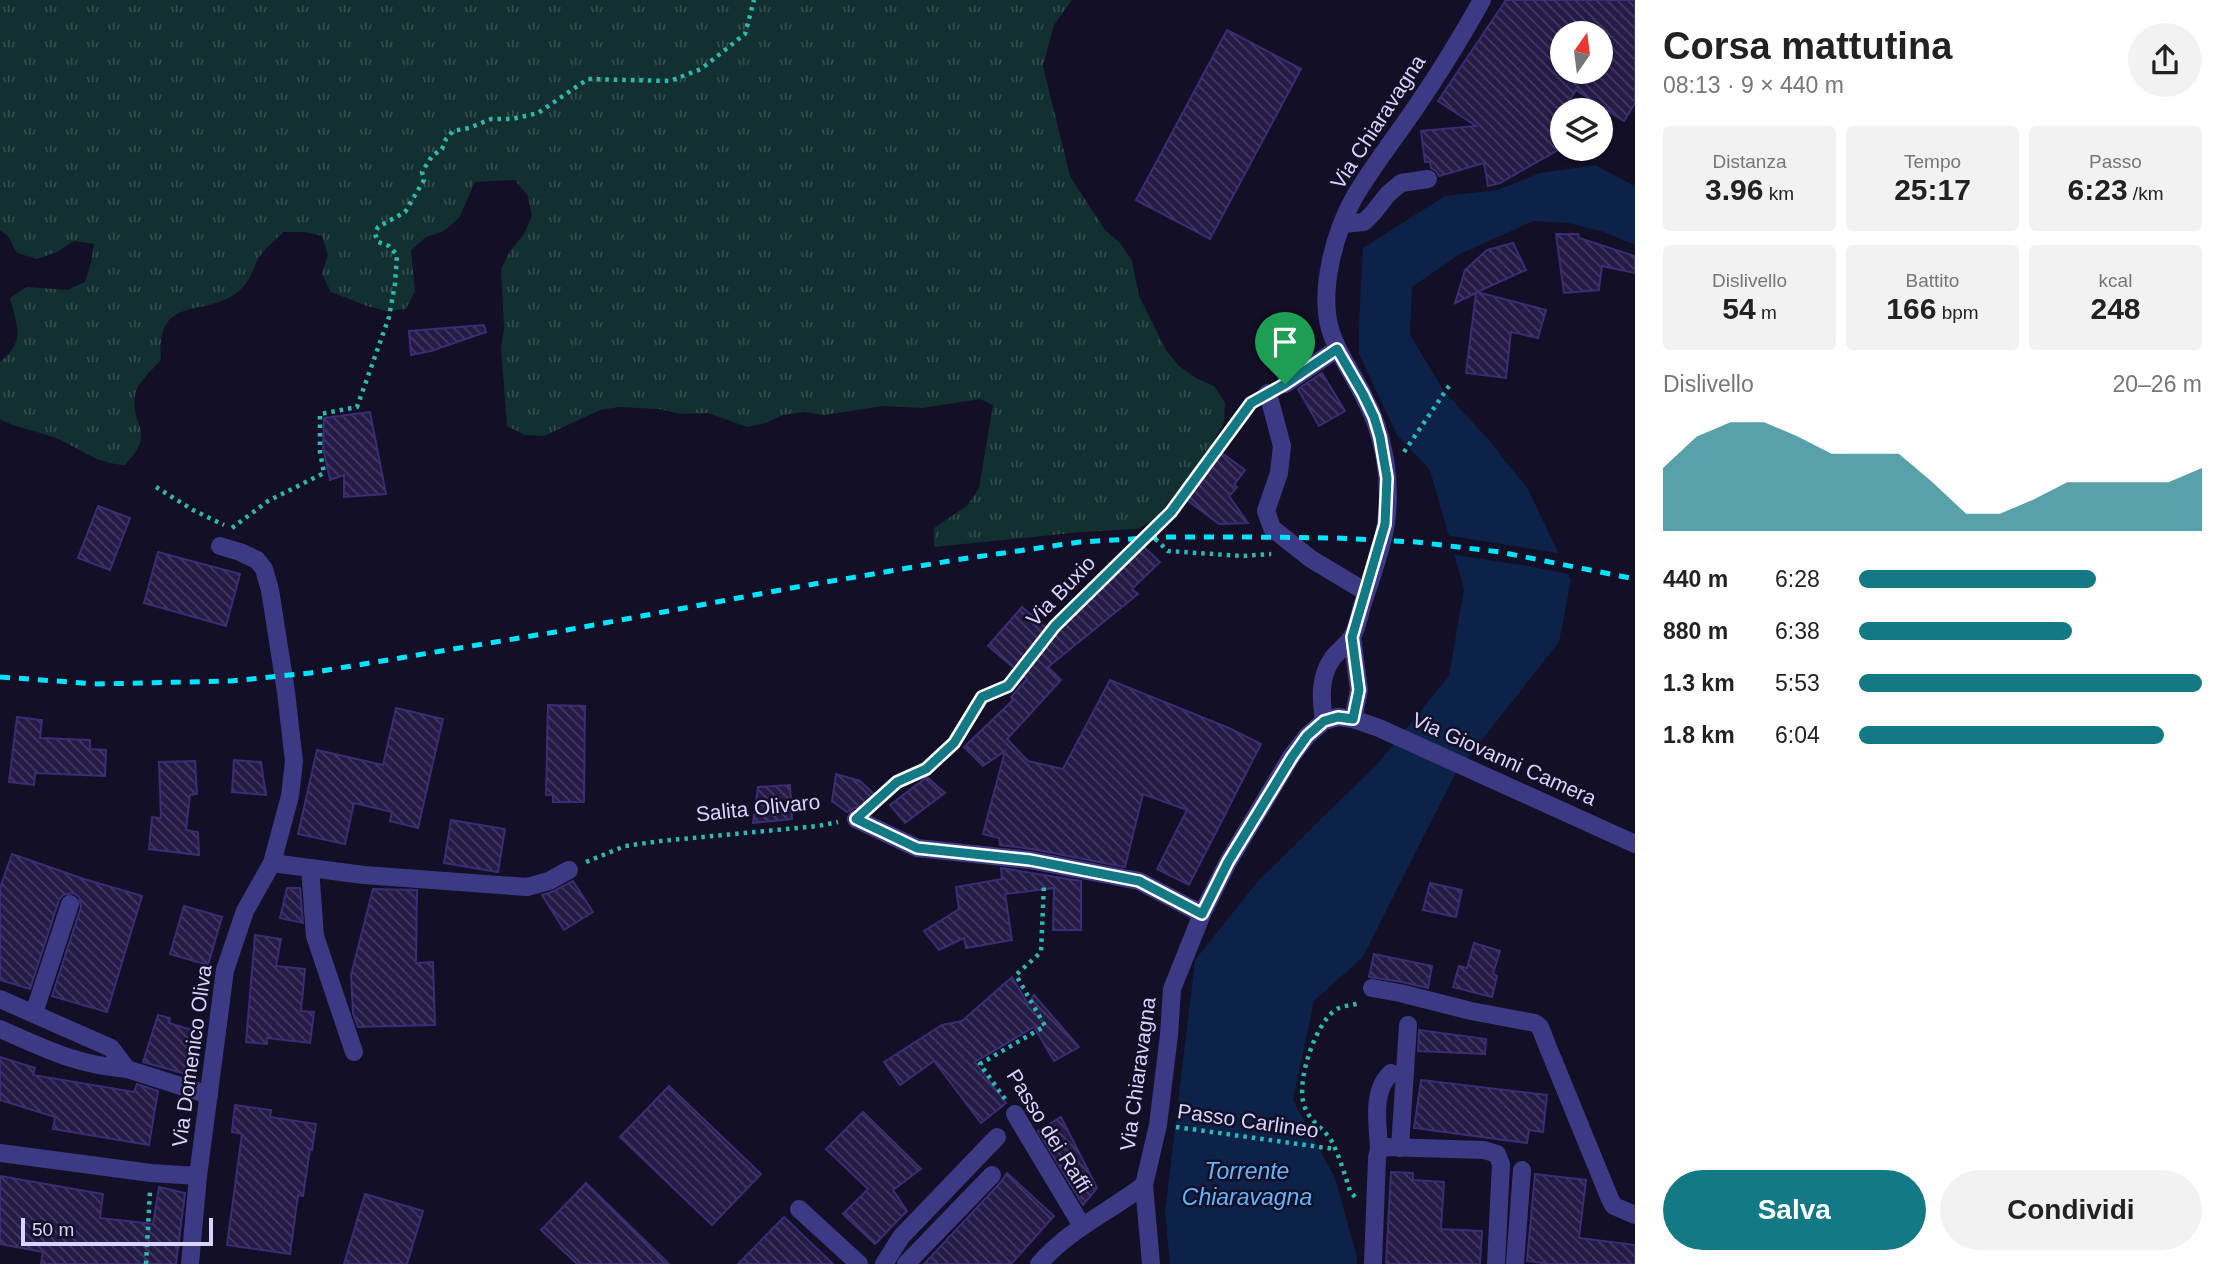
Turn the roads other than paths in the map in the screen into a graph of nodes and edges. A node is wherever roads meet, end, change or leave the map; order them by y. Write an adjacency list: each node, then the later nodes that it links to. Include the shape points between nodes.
1 (1482, 0): 3 (street, Via Chiaravagna, via 1354,197)
2 (1428, 179): 3 (street, via 1401,183 1364,222)
3 (1343, 223): 4 (street, Via Chiaravagna, via 1325,306)
4 (1337, 349): 5 (street); 8 (street, Via Chiaravagna, via 1374,417 1387,478 1385,524)
5 (1285, 384)
6 (1268, 393): 8 (street, via 1282,446 1279,473 1266,511 1272,528)
7 (220, 547): 14 (street, Via Domenico Oliva, via 257,561 270,590 293,762)
8 (1366, 592): 9 (street, Via Chiaravagna)
9 (1352, 637): 10 (street, Via Chiaravagna, via 1359,690); 11 (street, Via Chiaravagna, via 1331,660 1322,684)
10 (1353, 719): 11 (street); 13 (street, Via Giovanni Camera)
11 (1324, 721): 18 (street, Via Chiaravagna, via 1292,757)
12 (856, 819): 18 (street, via 917,848 1045,863 1139,881)
13 (1635, 844)
14 (272, 863): 15 (street); 27 (street, Via Domenico Oliva, via 245,911 225,970)
15 (310, 868): 16 (street, via 527,887); 24 (street, via 315,936)
16 (569, 870)
17 (70, 904): 21 (street)
18 (1202, 914): 36 (street, Via Chiaravagna, via 1172,989 1158,1125)
19 (1372, 988): 38 (street, via 1535,1023 1610,1199 1614,1206)
20 (0, 999): 21 (street)
21 (34, 1013): 25 (street, via 111,1048)
22 (1408, 1025): 30 (street)
23 (0, 1029): 25 (street, via 64,1057)
24 (354, 1052)
25 (127, 1069): 27 (street)
26 (1391, 1073): 31 (street, via 1378,1101)
27 (209, 1095): 35 (street, Via Domenico Oliva)
28 (1015, 1114): 39 (street, Passo dei Raffi)
29 (997, 1137): 42 (street, via 901,1237)
30 (1400, 1148): 31 (street); 47 (street, via 1497,1154 1501,1164)
31 (1379, 1149): 46 (street)
32 (0, 1153): 35 (street)
33 (1522, 1170): 48 (street)
34 (992, 1174): 43 (street)
35 (198, 1176): 40 (street, Via Domenico Oliva)
36 (1144, 1185): 39 (street); 45 (street, Via Chiaravagna)
37 (799, 1209): 41 (street)
38 (1635, 1215)
39 (1082, 1226): 44 (street)
40 (190, 1264)
41 (859, 1264)
42 (884, 1264)
43 (906, 1264)
44 (1039, 1264)
45 (1151, 1264)
46 (1373, 1264)
47 (1496, 1264)
48 (1515, 1264)

